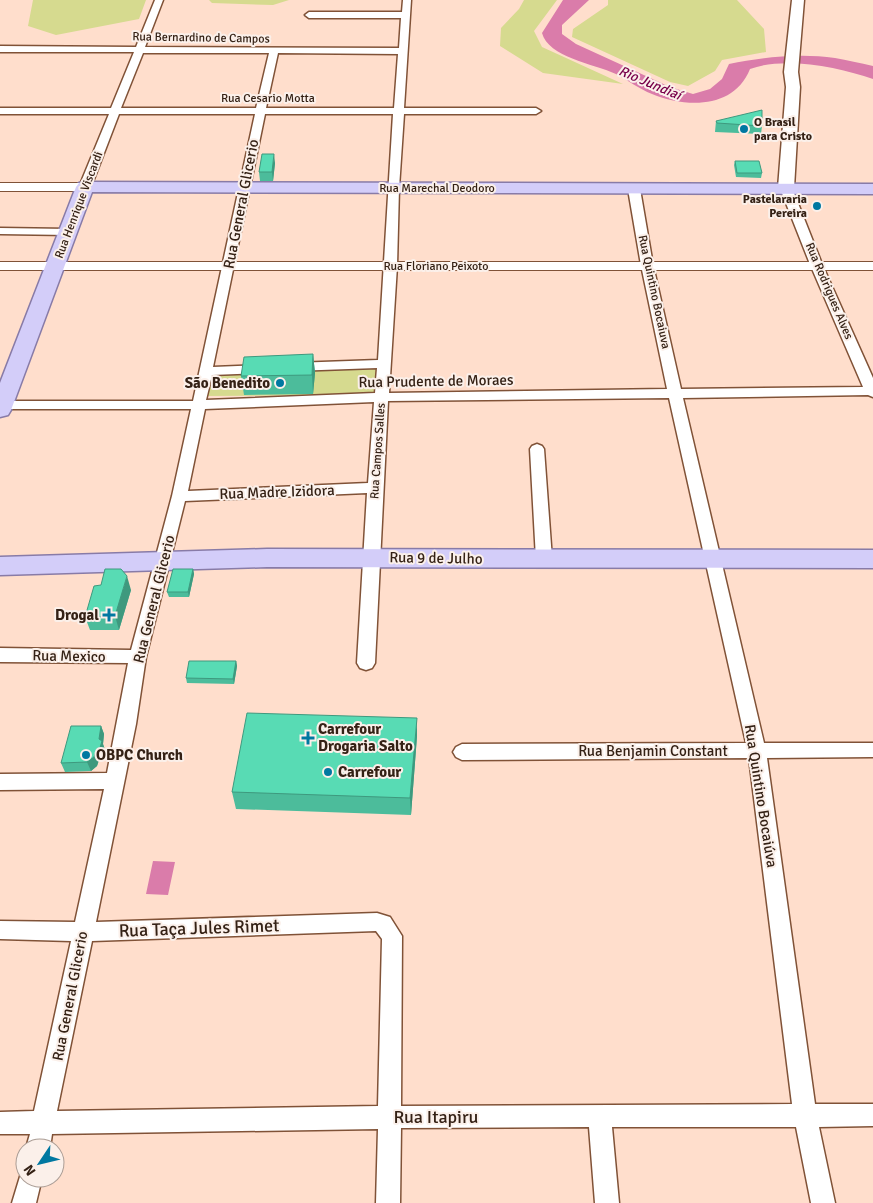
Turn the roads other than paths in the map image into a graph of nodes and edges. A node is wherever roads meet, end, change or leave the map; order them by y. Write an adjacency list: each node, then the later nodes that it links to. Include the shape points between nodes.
1 (159, 0): 8 (street, Rua Henrique Viscardi)
2 (407, 0): 5 (street, Rua Campos Salles)
3 (786, 0): 7 (main road)
4 (798, 0): 7 (main road)
5 (406, 15): 6 (street); 10 (street, Rua Campos Salles)
6 (309, 16)
7 (788, 47): 22 (main road, via 783,74 793,86)
8 (140, 49): 9 (street, Rua Bernardino de Campos); 11 (street, Rua Bernardino de Campos); 13 (street, Rua Henrique Viscardi)
9 (0, 50)
10 (402, 51): 11 (street, Rua Bernardino de Campos); 15 (street, Rua Campos Salles)
11 (274, 52): 14 (street, Rua General Glicerio)
12 (777, 109): 22 (main road)
13 (116, 111): 14 (street, Rua Cesario Motta); 17 (street, Rua Cesario Motta); 19 (street, Rua Henrique Viscardi)
14 (260, 111): 15 (street, Rua Cesario Motta); 20 (street, Rua General Glicerio)
15 (399, 111): 16 (street, Rua Cesario Motta); 21 (street, Rua Campos Salles)
16 (536, 111)
17 (0, 112)
18 (0, 187): 19 (street, Rua Marechal Deodoro)
19 (85, 187): 20 (main road, Rua Marechal Deodoro); 26 (main road, Rua Henrique Viscardi)
20 (243, 187): 21 (main road, Rua Marechal Deodoro); 33 (street, Rua General Glicerio)
21 (393, 188): 23 (main road, Rua Marechal Deodoro); 31 (street, Rua Campos Salles)
22 (780, 188): 23 (main road, Rua Marechal Deodoro); 24 (main road, Rua Marechal Deodoro); 27 (street, Rua Rodrigues Alves)
23 (634, 189): 29 (street, Rua Quintino Bocaiuva)
24 (873, 189)
25 (0, 231): 26 (street)
26 (69, 232): 28 (main road, Rua Henrique Viscardi)
27 (816, 264): 29 (street, Rua Floriano Peixoto); 32 (street, Rua Floriano Peixoto); 36 (street, Rua Rodrigues Alves)
28 (57, 265): 30 (street, Rua Floriano Peixoto); 33 (street, Rua Floriano Peixoto); 40 (main road, Rua Henrique Viscardi)
29 (647, 265): 31 (street, Rua Floriano Peixoto); 37 (street, Rua Quintino Bocaiuva)
30 (0, 266)
31 (391, 266): 33 (street, Rua Floriano Peixoto); 34 (street, Rua Campos Salles)
32 (873, 266)
33 (228, 267): 35 (street, Rua General Glicerio)
34 (385, 364): 35 (street); 38 (street, Rua Campos Salles)
35 (206, 371): 39 (street, Rua General Glicerio)
36 (873, 391): 37 (street, Rua Prudente de Moraes)
37 (675, 394): 38 (street, Rua Prudente de Moraes); 47 (street, Rua Quintino Bocaiúva)
38 (382, 397): 39 (street, Rua Prudente de Moraes); 42 (street, Rua Campos Salles)
39 (198, 405): 40 (street, Rua Prudente de Moraes); 43 (street, Rua General Glicerio)
40 (1, 407)
41 (537, 450): 45 (street)
42 (375, 488): 43 (street, Rua Madre Izidora); 44 (street, Rua Campos Salles)
43 (179, 496): 48 (street, Rua General Glicerio)
44 (372, 558): 45 (main road, Rua 9 de Julho); 48 (main road, Rua 9 de Julho); 52 (street, Rua Campos Salles)
45 (544, 559): 47 (main road, Rua 9 de Julho)
46 (873, 559): 47 (main road, Rua 9 de Julho)
47 (712, 560): 53 (street, Rua Quintino Bocaiúva)
48 (164, 561): 49 (main road, Rua 9 de Julho); 51 (street, Rua General Glicerio)
49 (0, 566)
50 (0, 655): 51 (street, Rua Mexico)
51 (138, 657): 56 (street, Rua General Glicerio)
52 (366, 663)
53 (757, 750): 54 (street, Rua Benjamin Constant); 55 (street, Rua Benjamin Constant); 60 (street, Rua Quintino Bocaiúva)
54 (873, 750)
55 (462, 752)
56 (114, 781): 57 (street); 59 (street, Rua General Glicerio)
57 (0, 782)
58 (0, 930): 59 (street, Rua Taça Jules Rimet)
59 (83, 932): 63 (street, Rua Taça Jules Rimet, via 383,924 392,936); 65 (street, Rua General Glicerio)
60 (805, 1115): 61 (street, Rua Itapiru); 62 (street, Rua Itapiru); 71 (street, Rua Quintino Bocaiúva)
61 (873, 1115)
62 (600, 1116): 63 (street, Rua Itapiru); 70 (street)
63 (389, 1117): 65 (street, Rua Itapiru); 69 (street)
64 (0, 1123): 65 (street, Rua Itapiru)
65 (45, 1123): 66 (street, Rua General Glicerio)
66 (41, 1138)
67 (28, 1188): 68 (street)
68 (24, 1203)
69 (388, 1203)
70 (607, 1203)
71 (823, 1203)

